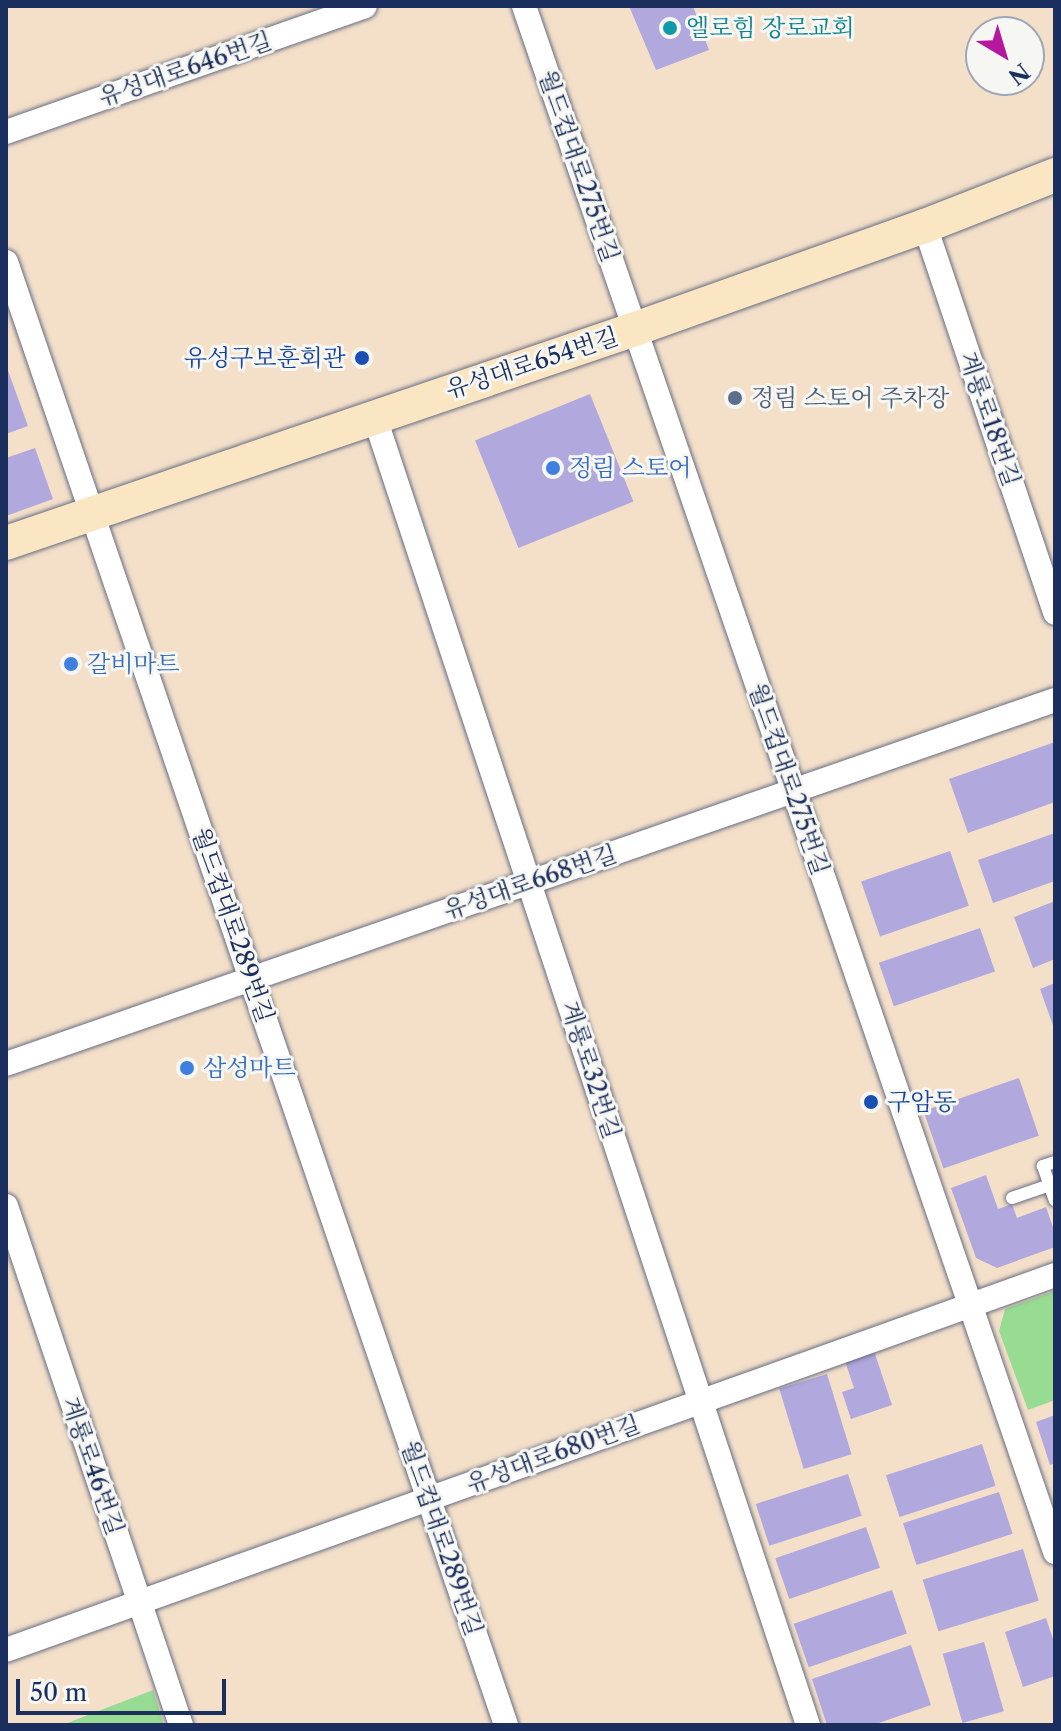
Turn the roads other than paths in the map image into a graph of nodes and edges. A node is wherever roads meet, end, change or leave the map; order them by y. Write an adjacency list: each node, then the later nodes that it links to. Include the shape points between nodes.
1 (365, 6): 3 (street, 유성대로646번길)
2 (524, 6): 7 (street, 월드컵대로275번길)
3 (6, 132)
4 (1055, 175): 5 (street, 유성대로654번길)
5 (925, 226): 7 (street, 유성대로654번길); 11 (street, 계룡로18번길)
6 (6, 262): 9 (street, 월드컵대로289번길)
7 (635, 329): 8 (street, 유성대로654번길); 13 (street, 월드컵대로275번길)
8 (374, 415): 9 (street, 유성대로654번길); 14 (street, 계룡로32번길)
9 (91, 512): 10 (street, 유성대로654번길); 15 (street, 월드컵대로289번길)
10 (6, 543)
11 (1055, 613)
12 (1055, 700): 13 (street, 유성대로668번길)
13 (793, 791): 14 (street, 유성대로668번길); 23 (street, 월드컵대로275번길)
14 (529, 882): 15 (street, 유성대로668번길); 24 (street, 계룡로32번길)
15 (251, 979): 16 (street, 유성대로668번길); 25 (street, 월드컵대로289번길)
16 (6, 1064)
17 (1055, 1162): 18 (lane, via 1043,1166)
18 (1050, 1185): 19 (lane); 20 (lane)
19 (1012, 1198)
20 (1055, 1200)
21 (6, 1206): 27 (street, 계룡로46번길)
22 (1055, 1275): 23 (street, 유성대로680번길)
23 (971, 1305): 24 (street, 유성대로680번길); 26 (street, 월드컵대로275번길)
24 (701, 1402): 25 (street, 유성대로680번길); 31 (street, 계룡로32번길)
25 (429, 1498): 27 (street, 유성대로680번길); 30 (street, 월드컵대로289번길)
26 (1055, 1552)
27 (139, 1602): 28 (street, 유성대로680번길); 29 (street, 계룡로46번길)
28 (6, 1650)
29 (181, 1725)
30 (506, 1725)
31 (808, 1725)

